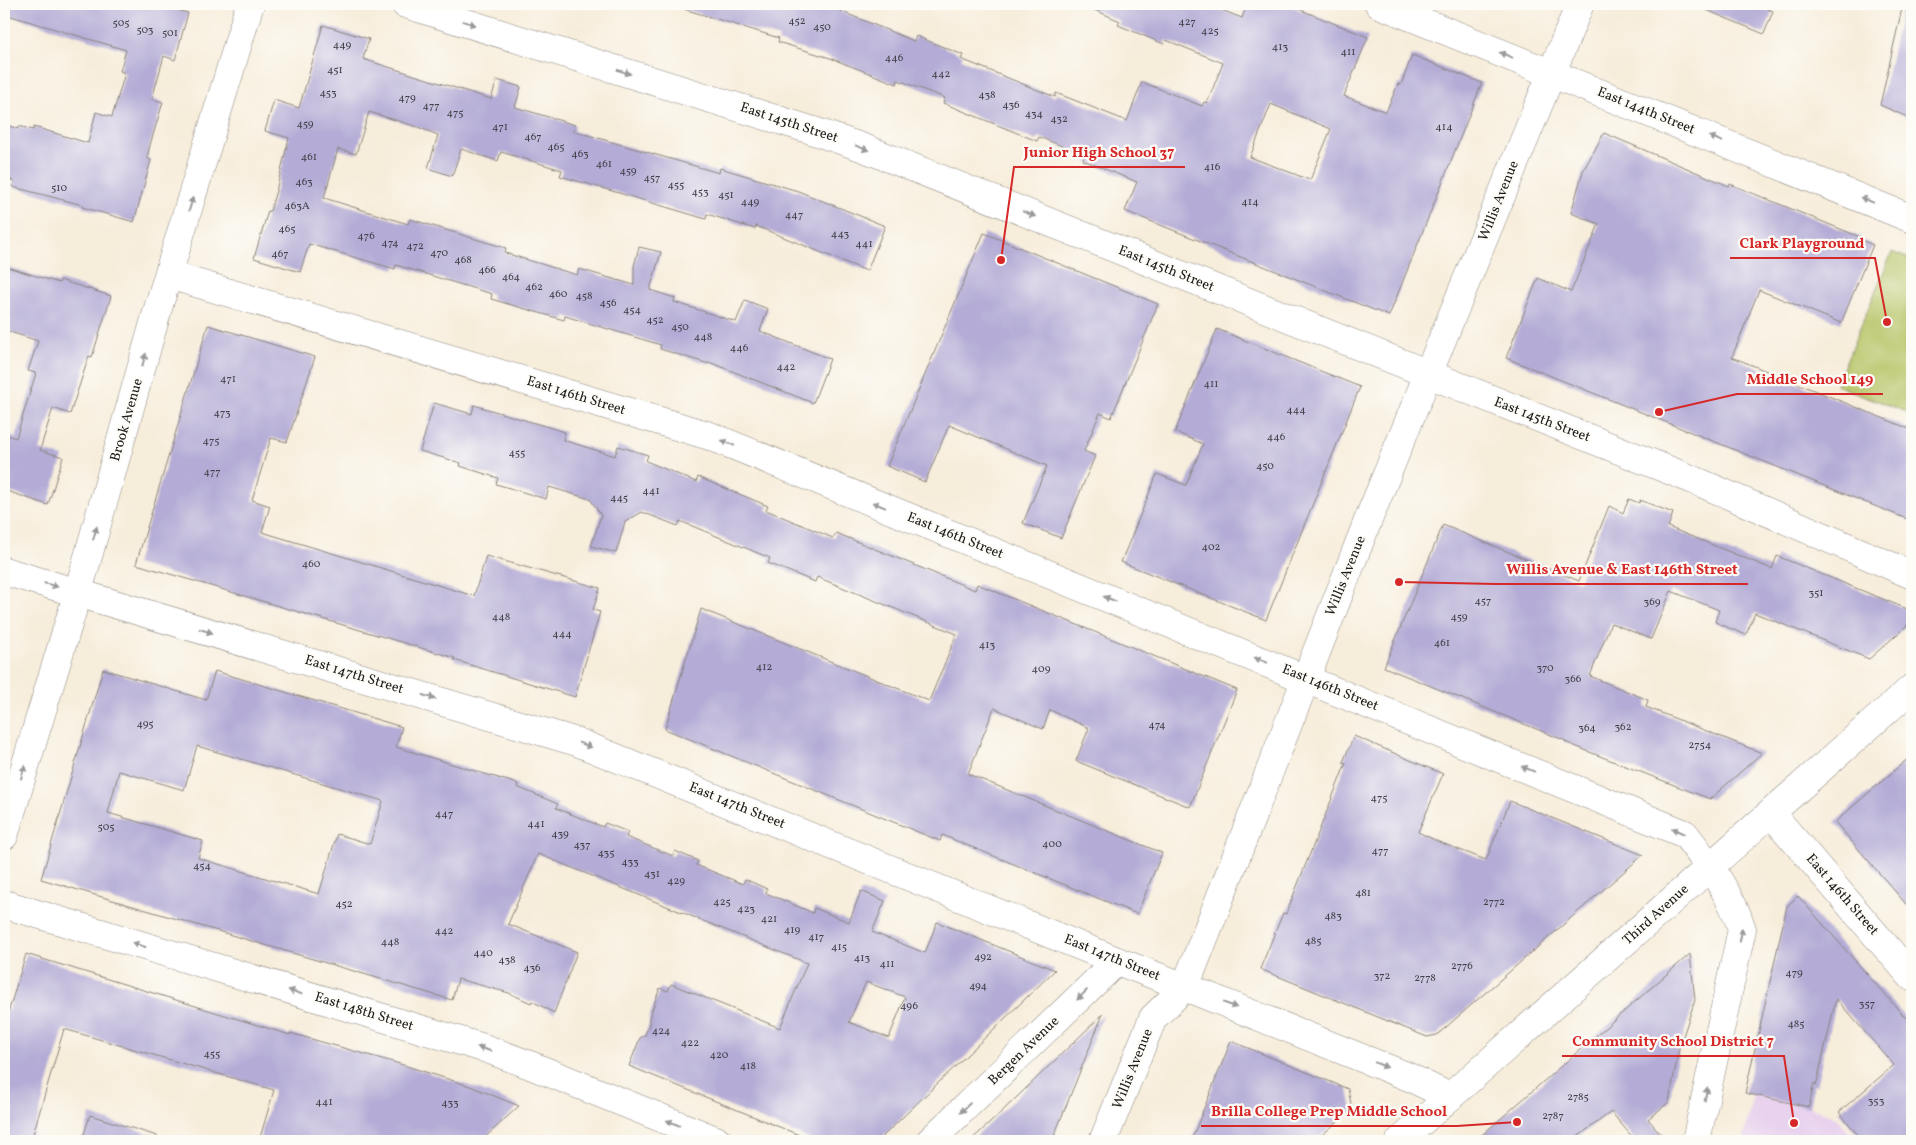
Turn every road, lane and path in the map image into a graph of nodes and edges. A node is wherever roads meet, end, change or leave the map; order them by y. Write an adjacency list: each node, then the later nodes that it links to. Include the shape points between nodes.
1 (250, 4): 7 (street, Brook Avenue, one-way to 1)
2 (406, 4): 8 (street, East 145th Street, one-way to 8, via 864,148)
3 (1379, 4): 5 (street, East 144th Street, one-way to 3)
4 (1580, 4): 5 (street, Willis Avenue)
5 (1552, 73): 6 (street, East 144th Street, one-way to 5); 8 (street, Willis Avenue)
6 (1912, 218)
7 (169, 275): 11 (street, Brook Avenue, one-way to 7); 12 (street, East 146th Street, one-way to 7, via 710,436)
8 (1428, 375): 10 (street, East 145th Street, via 1701,483); 12 (street, Willis Avenue)
9 (4, 571): 11 (street, East 147th Street, one-way to 11)
10 (1912, 575)
11 (78, 592): 15 (street, Brook Avenue, one-way to 11); 18 (street, East 147th Street, one-way to 18, via 577,742)
12 (1306, 678): 16 (street, East 146th Street, one-way to 12, via 1685,834); 20 (street, Willis Avenue)
13 (1912, 688): 14 (street, Third Avenue)
14 (1771, 813): 16 (street, Third Avenue); 19 (street, East 146th Street)
15 (4, 836)
16 (1710, 866): 21 (street, Third Avenue); 26 (street, East 146th Street, one-way to 16, via 1742,928 1736,908)
17 (4, 904): 22 (street, East 148th Street, one-way to 17, via 487,1050)
18 (1118, 961): 20 (street, East 147th Street); 23 (street, Bergen Avenue, one-way to 23)
19 (1912, 977)
20 (1185, 987): 21 (street, East 147th Street, one-way to 21); 24 (street, Willis Avenue, via 1153,1018)
21 (1450, 1097): 25 (street, Third Avenue)
22 (718, 1141)
23 (930, 1141)
24 (1103, 1141)
25 (1400, 1141)
26 (1696, 1141)

